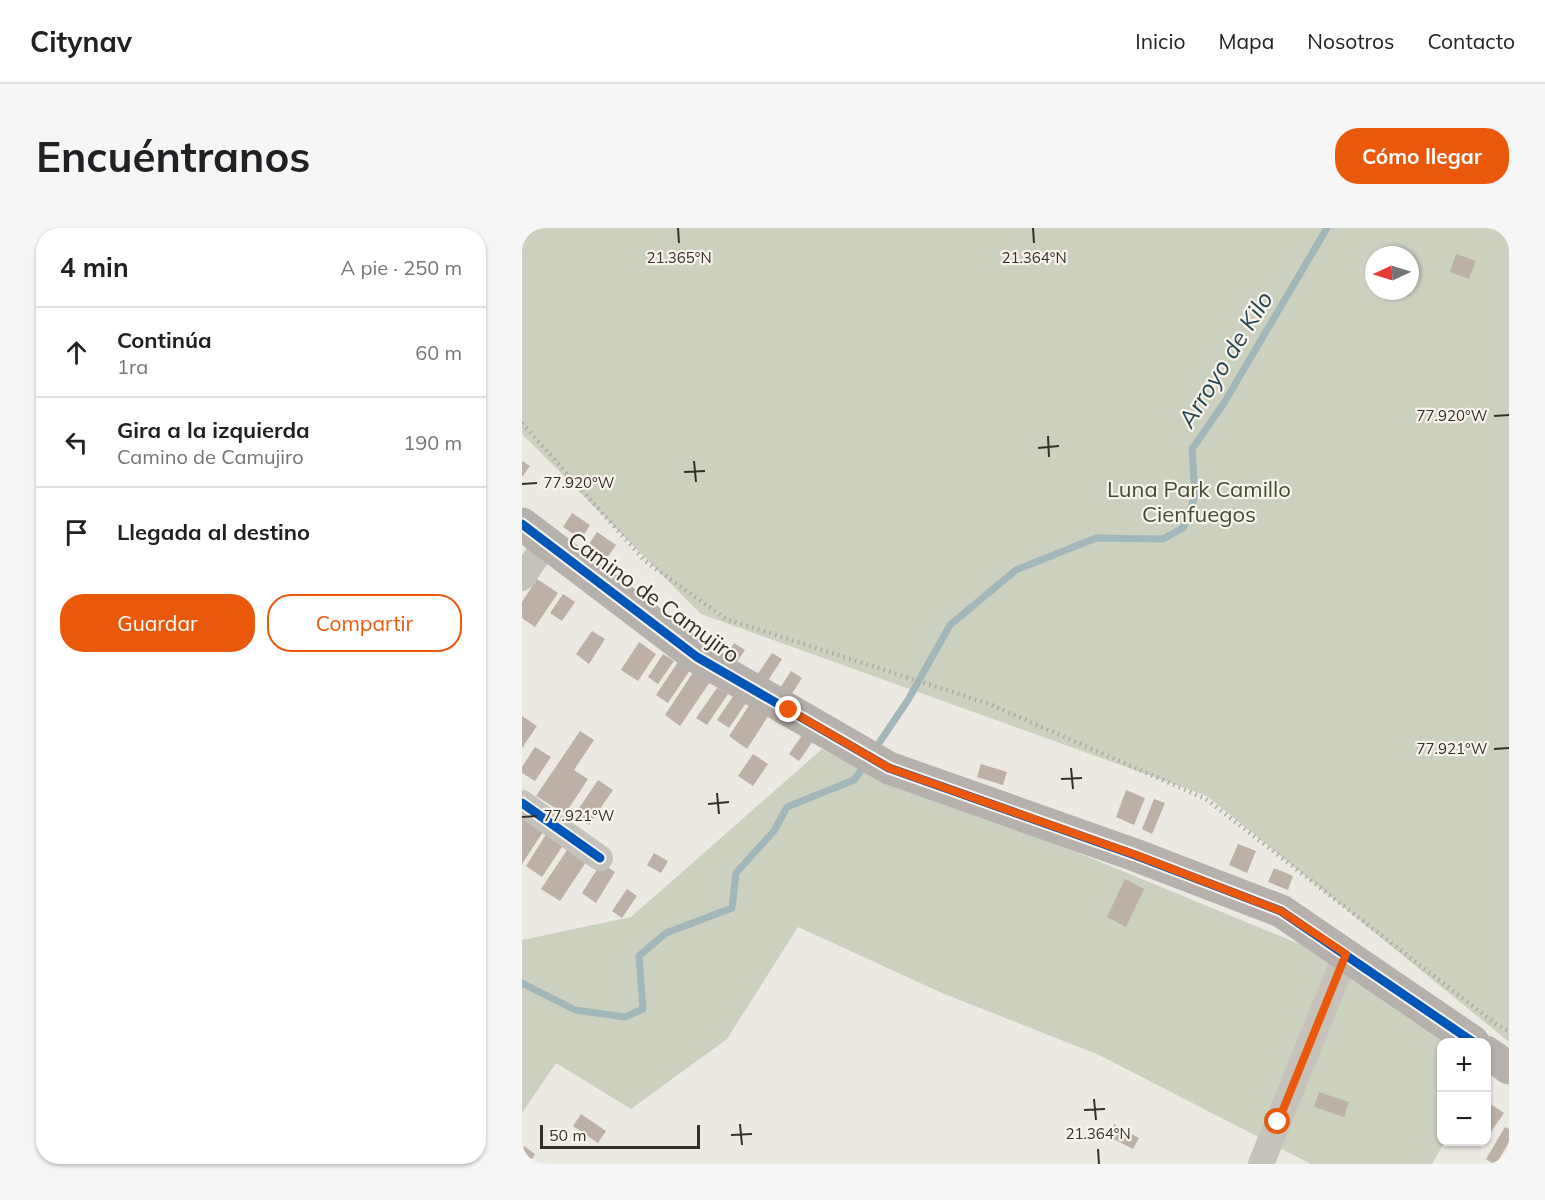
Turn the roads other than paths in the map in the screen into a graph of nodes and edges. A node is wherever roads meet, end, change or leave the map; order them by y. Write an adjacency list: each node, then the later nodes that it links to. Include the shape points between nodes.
1 (534, 534): 2 (street); 5 (street, Camino de Camujiro, via 697,657 889,768 1281,911)
2 (522, 578)
3 (522, 803): 4 (street)
4 (600, 858)
5 (1346, 954): 6 (street, Camino de Camujiro); 9 (street)
6 (1467, 1038)
7 (1491, 1055): 8 (street)
8 (1509, 1068)
9 (1261, 1164)

